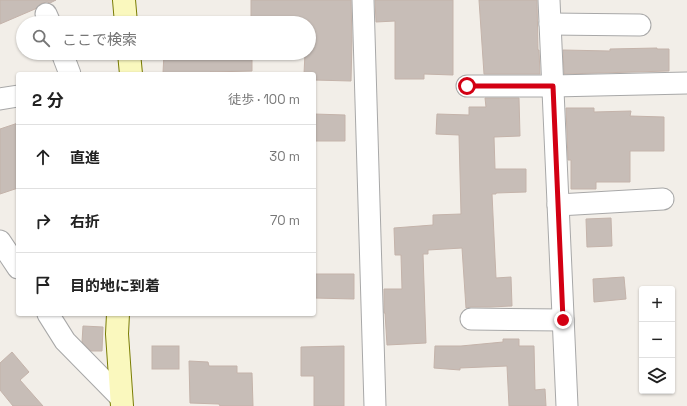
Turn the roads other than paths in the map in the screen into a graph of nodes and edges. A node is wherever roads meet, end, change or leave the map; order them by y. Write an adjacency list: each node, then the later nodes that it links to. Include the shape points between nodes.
1 (124, 0): 4 (street)
2 (363, 0): 25 (street)
3 (549, 0): 5 (street)
4 (125, 16)
5 (550, 24): 6 (street); 13 (street)
6 (640, 25)
7 (65, 60): 9 (street)
8 (130, 60): 10 (street)
9 (69, 72)
10 (131, 72)
11 (687, 83): 13 (street)
12 (467, 86): 13 (street)
13 (553, 86): 17 (street)
14 (16, 96): 15 (street)
15 (0, 99)
16 (663, 199): 17 (street)
17 (558, 205): 23 (street)
18 (0, 241): 19 (street)
19 (16, 265)
20 (49, 316): 24 (street, via 65,341)
21 (118, 316): 24 (street)
22 (471, 319): 23 (street)
23 (563, 320): 26 (street)
24 (122, 402)
25 (375, 406)
26 (567, 406)

